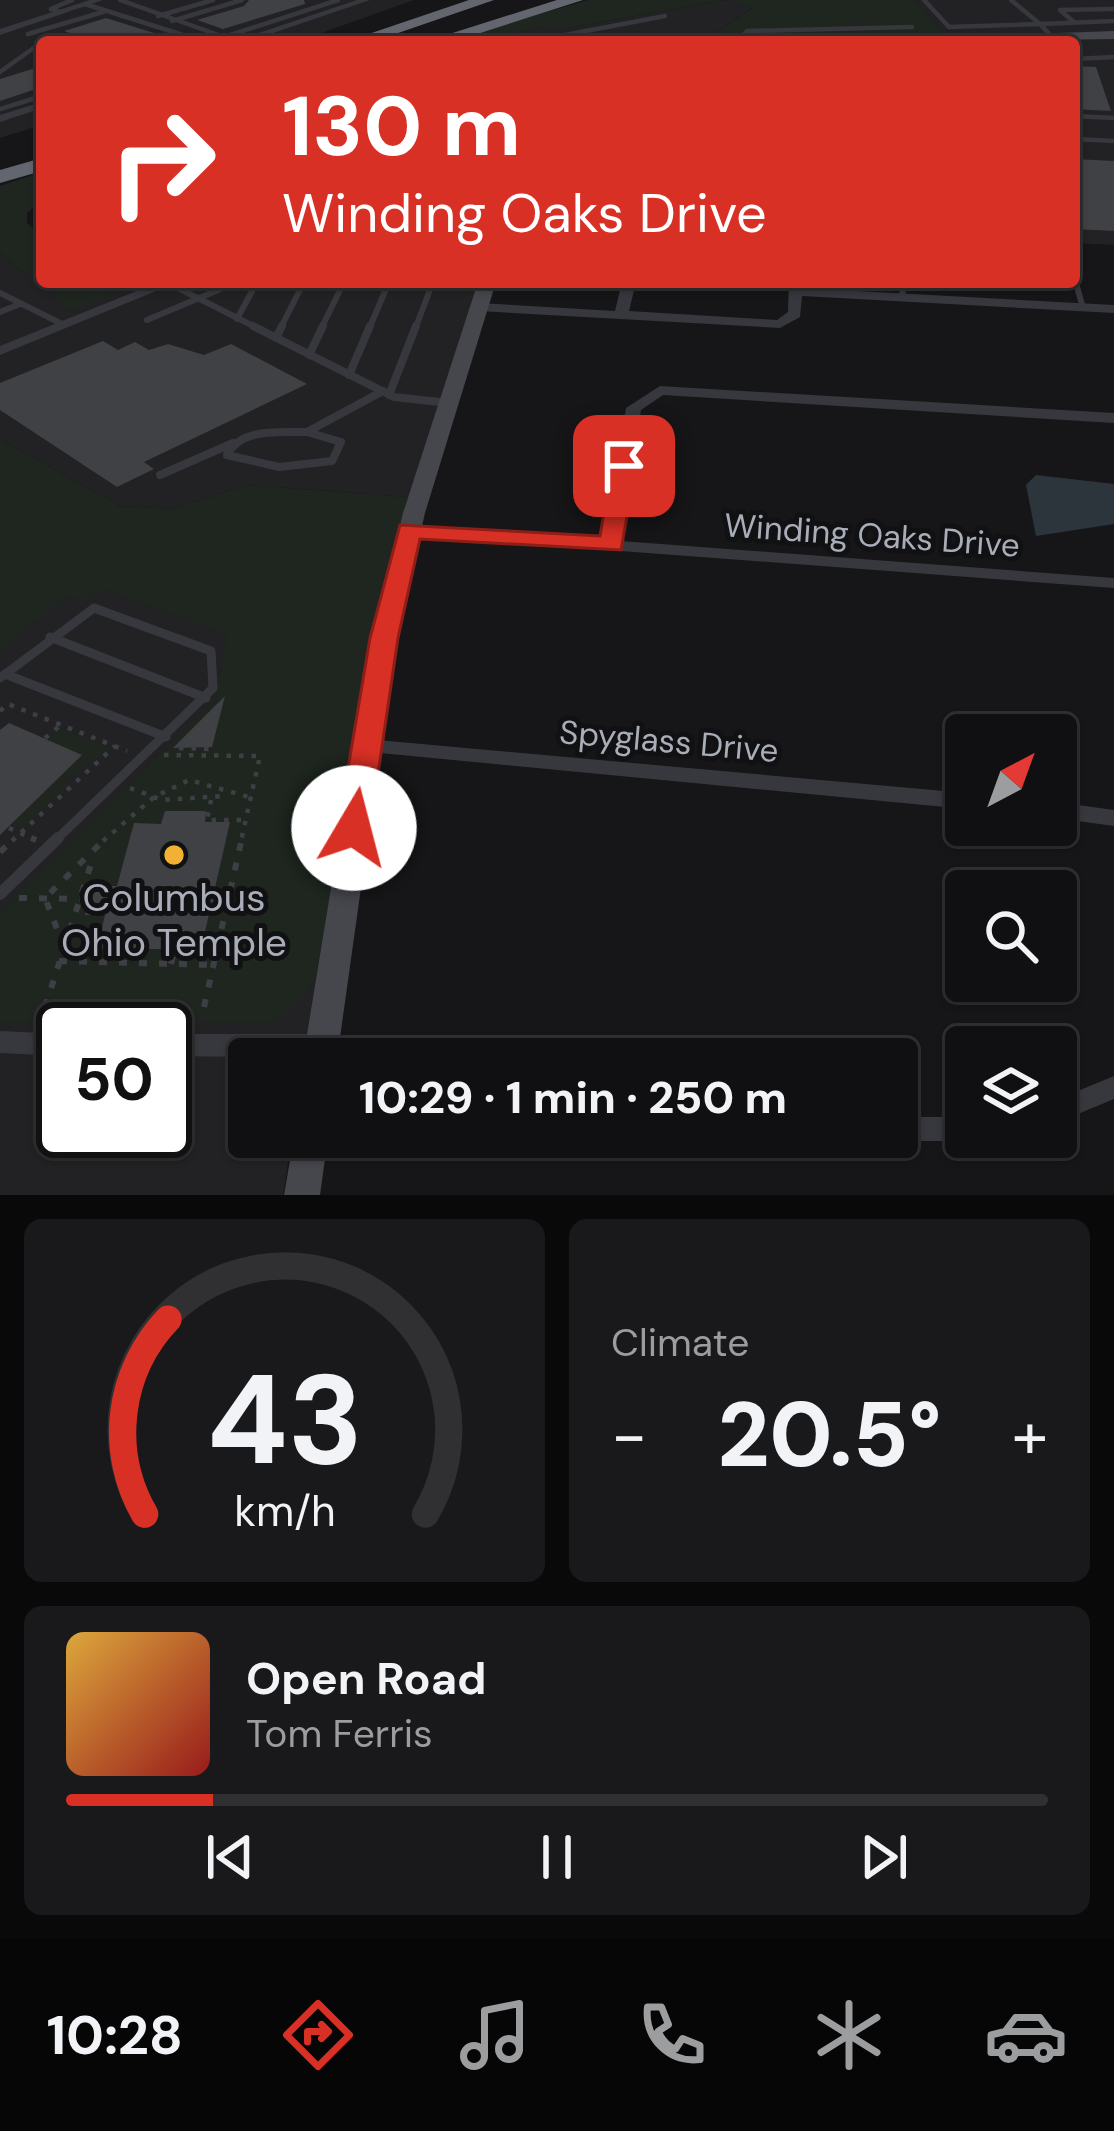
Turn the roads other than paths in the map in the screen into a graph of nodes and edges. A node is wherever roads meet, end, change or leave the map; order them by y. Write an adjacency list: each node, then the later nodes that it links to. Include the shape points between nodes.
1 (72, 0): 17 (lane, via 51,9)
2 (98, 0): 14 (street)
3 (116, 0): 18 (lane)
4 (213, 0): 18 (lane)
5 (242, 0): 20 (lane)
6 (338, 0): 30 (lane)
7 (366, 0): 31 (street)
8 (457, 0): 32 (highway)
9 (486, 0): 33 (highway)
10 (542, 0): 34 (highway)
11 (575, 0): 35 (highway)
12 (924, 0): 23 (lane, via 949,27)
13 (1010, 0): 23 (lane)
14 (85, 4): 16 (lane); 17 (street)
15 (1114, 9): 22 (lane, via 1060,10)
16 (106, 11): 26 (lane); 28 (lane)
17 (60, 12): 25 (street)
18 (158, 16): 20 (lane)
19 (665, 16): 36 (lane)
20 (172, 21): 29 (lane)
21 (1114, 21): 22 (lane)
22 (1075, 23): 23 (lane)
23 (1040, 24): 38 (lane)
24 (912, 27): 37 (lane)
25 (5, 30): 26 (lane)
26 (28, 34): 40 (lane)
27 (1114, 35): 39 (main road)
28 (186, 36)
29 (220, 36)
30 (226, 36)
31 (256, 36)
32 (349, 36)
33 (373, 36)
34 (431, 36)
35 (453, 36)
36 (552, 36)
37 (742, 36)
38 (1051, 36)
39 (1080, 36)
40 (36, 39)
41 (36, 46): 44 (lane)
42 (1114, 57): 43 (lane)
43 (1080, 59)
44 (0, 72)
45 (36, 98): 47 (lane)
46 (36, 107): 50 (street)
47 (0, 109)
48 (1080, 116): 49 (lane)
49 (1114, 118)
50 (0, 119)
51 (1080, 139): 52 (lane)
52 (1114, 141)
53 (36, 143): 54 (highway)
54 (0, 154)
55 (36, 166): 56 (highway)
56 (0, 177)
57 (153, 288): 81 (street)
58 (179, 288): 72 (lane)
59 (222, 288): 72 (lane)
60 (254, 288): 79 (lane)
61 (301, 288): 82 (lane)
62 (341, 288): 84 (lane)
63 (386, 288): 85 (lane)
64 (430, 288): 86 (lane)
65 (485, 288): 74 (main road)
66 (628, 288): 78 (street)
67 (796, 288): 78 (street, via 795,314 780,324)
68 (831, 288): 70 (street)
69 (1078, 288): 75 (lane)
70 (902, 290): 75 (street)
71 (0, 293): 73 (lane)
72 (198, 298): 79 (lane); 80 (lane)
73 (20, 304): 77 (lane); 81 (lane)
74 (479, 307): 78 (street); 87 (main road)
75 (1084, 308): 76 (street)
76 (1114, 309)
77 (0, 312)
78 (621, 315)
79 (237, 319): 82 (lane)
80 (147, 320)
81 (64, 325): 83 (street)
82 (276, 338): 84 (lane)
83 (0, 350)
84 (309, 355): 85 (lane)
85 (350, 375): 86 (lane)
86 (386, 393): 87 (lane); 89 (lane)
87 (449, 403): 92 (main road)
88 (1114, 418): 93 (street, via 660,390 634,408)
89 (308, 432): 90 (lane); 90 (lane, via 341,442 332,461 241,462 227,455)
90 (232, 442): 91 (lane)
91 (160, 475)
92 (410, 530): 93 (street, Winding Oaks Drive); 99 (main road)
93 (612, 544): 94 (street, Winding Oaks Drive)
94 (1114, 583)
95 (50, 637): 96 (lane); 97 (lane); 97 (lane, via 94,608 212,651)
96 (3, 676): 98 (lane)
97 (206, 698): 98 (lane)
98 (170, 741): 103 (lane)
99 (366, 746): 100 (street, Spyglass Drive); 104 (main road)
100 (945, 799)
101 (1077, 813): 102 (street)
102 (1114, 818)
103 (0, 893)
104 (323, 1038)
105 (0, 1042): 106 (street)
106 (36, 1044)
107 (192, 1046): 108 (street)
108 (228, 1048)
109 (1114, 1088): 110 (street)
110 (1077, 1103)
111 (308, 1158): 112 (main road)
112 (302, 1195)

